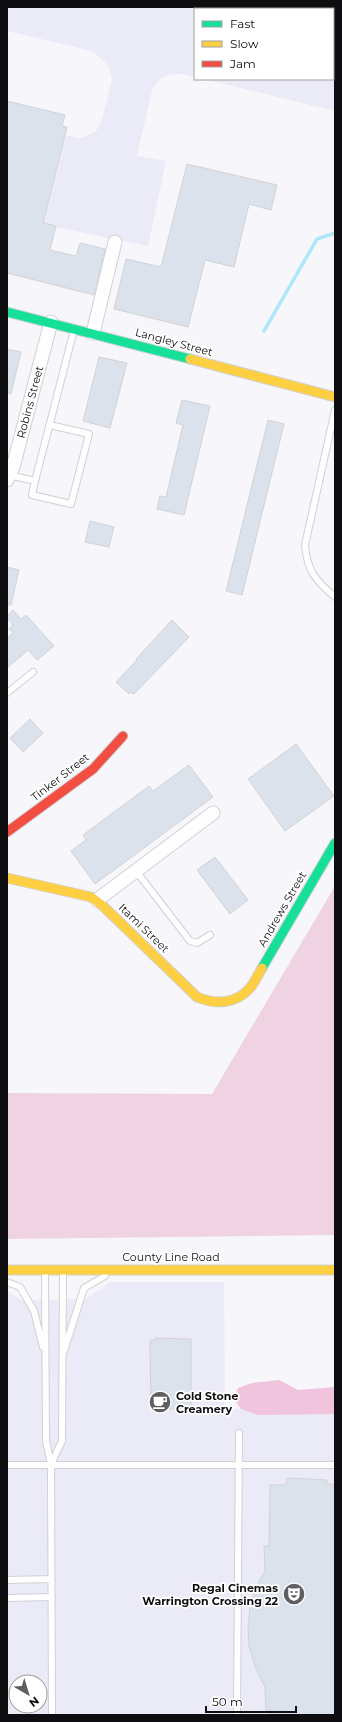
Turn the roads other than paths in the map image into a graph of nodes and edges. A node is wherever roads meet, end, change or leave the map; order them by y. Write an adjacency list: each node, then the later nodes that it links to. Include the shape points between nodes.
1 (115, 242): 5 (street)
2 (7, 312): 3 (street, Langley Street)
3 (51, 322): 4 (street, Langley Street); 9 (street, Robins Street, via 13,467)
4 (74, 328): 5 (street, Langley Street); 8 (lane)
5 (93, 333): 6 (street, Langley Street)
6 (335, 397)
7 (335, 410): 11 (lane, via 306,546 311,572)
8 (50, 425): 10 (lane); 10 (lane, via 89,434 72,504 32,495)
9 (8, 477): 10 (lane)
10 (35, 481)
11 (335, 597)
12 (33, 672): 13 (lane)
13 (7, 693)
14 (123, 736): 16 (street, Tinker Street, via 93,769)
15 (213, 813): 18 (street)
16 (7, 832)
17 (335, 843): 22 (street, Andrews Street)
18 (136, 871): 20 (street); 21 (lane, via 190,941 197,944)
19 (7, 878): 20 (street, Itami Street)
20 (97, 900): 22 (street, Itami Street, via 197,997 212,1003 226,1002 240,996)
21 (210, 935)
22 (251, 987)
23 (151, 1269): 26 (street, County Line Road); 27 (street, County Line Road); 30 (lane, via 107,1274 84,1288)
24 (7, 1270): 25 (street, County Line Road)
25 (45, 1270): 26 (street, County Line Road); 29 (lane)
26 (63, 1270): 30 (lane)
27 (335, 1270)
28 (7, 1282): 29 (lane, via 20,1288 34,1311)
29 (45, 1357): 32 (lane, via 46,1441)
30 (62, 1358): 32 (lane, via 62,1441)
31 (239, 1432): 34 (lane)
32 (51, 1464): 33 (lane); 34 (lane); 36 (lane)
33 (7, 1465)
34 (239, 1465): 35 (lane); 41 (lane)
35 (335, 1465)
36 (51, 1578): 37 (lane); 38 (lane)
37 (7, 1580)
38 (51, 1597): 39 (lane); 40 (lane)
39 (7, 1598)
40 (52, 1715)
41 (237, 1715)

